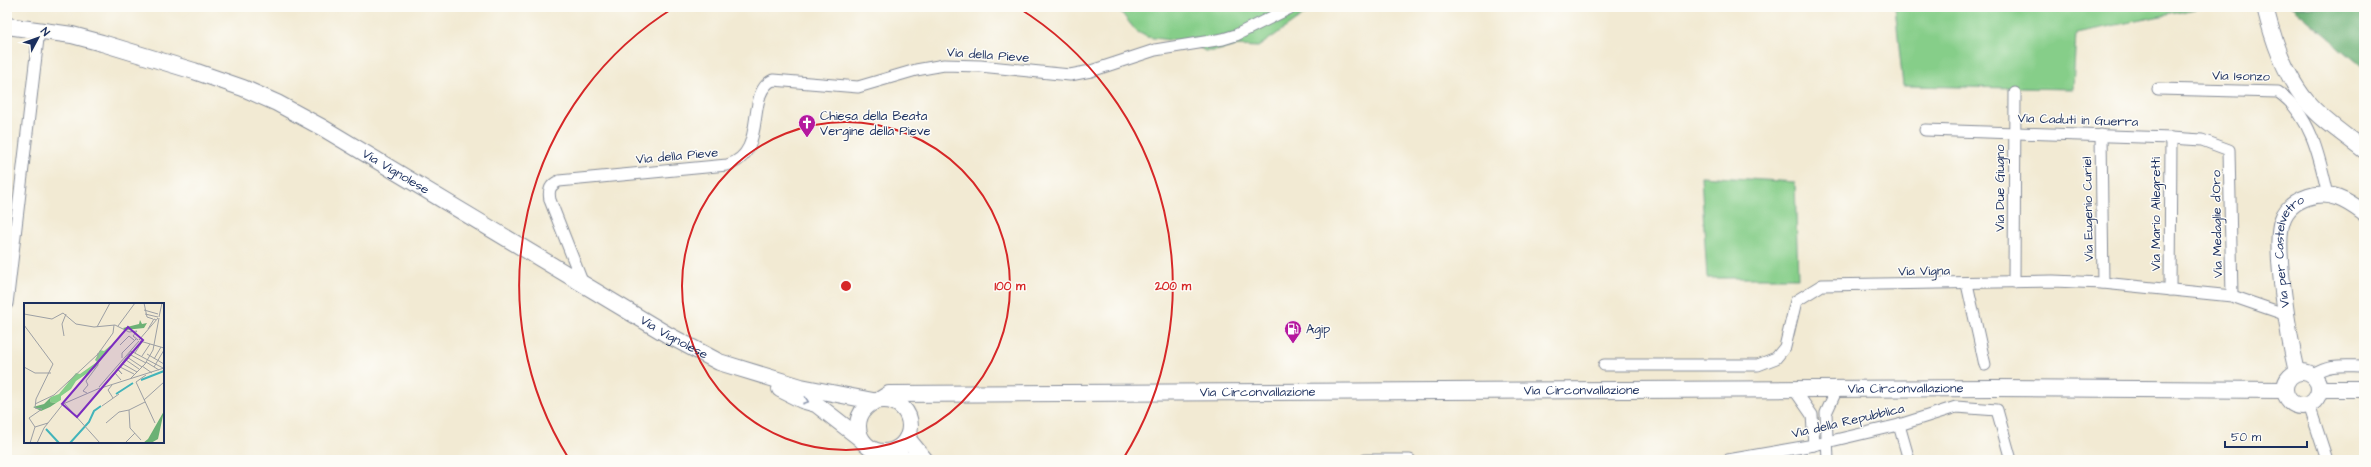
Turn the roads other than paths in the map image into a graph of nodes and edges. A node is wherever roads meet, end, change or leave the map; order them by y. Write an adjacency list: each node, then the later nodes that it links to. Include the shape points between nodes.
1 (1292, 7): 17 (street, Via della Pieve, via 1230,37 1155,50 1091,71 1070,75 944,65 916,70 858,87 773,80 763,89 749,150 740,162 727,166 559,181 552,185 549,190 550,200)
2 (2265, 7): 12 (main road, via 2281,58 2307,102)
3 (7, 26): 4 (main road, Via Vignolese)
4 (39, 30): 17 (main road, Via Vignolese, via 72,35 194,71 277,103); 21 (street)
5 (2158, 89): 13 (street, Via Isonzo, via 2278,92 2306,125 2321,162)
6 (2015, 93): 8 (street, Via Due Giugno)
7 (1925, 130): 8 (street, Via Caduti in Guerra)
8 (2014, 132): 9 (street, Via Caduti in Guerra); 15 (street, Via Due Giugno)
9 (2101, 135): 10 (street, Via Caduti in Guerra); 16 (street, Via Eugenio Curiel)
10 (2171, 138): 11 (street, Via Caduti in Guerra, via 2202,140); 19 (street, Via Mario Allegretti)
11 (2229, 150): 20 (street, Via Medaglie d'Oro)
12 (2364, 150)
13 (2328, 195): 14 (main road, Via per Castelvetro, via 2348,201); 22 (main road, Via per Castelvetro, via 2312,195 2301,199 2285,213 2281,222 2281,260)
14 (2364, 213)
15 (2014, 282): 16 (street, Via Vigna); 18 (street, Via Vigna)
16 (2103, 283): 19 (street, Via Vigna)
17 (583, 284): 26 (main road, Via Vignolese, via 692,349 719,362)
18 (1967, 284): 23 (street, Via Vigna, via 1822,285 1796,301 1784,347 1776,358 1758,364); 24 (street)
19 (2170, 290): 20 (street, Via Vigna)
20 (2232, 296): 22 (street, Via Vigna)
21 (7, 304)
22 (2287, 315): 27 (main road, Via per Castelvetro, via 2291,348)
23 (1604, 365)
24 (1985, 365)
25 (2364, 366): 27 (street, via 2321,368)
26 (760, 375): 33 (main road, Via Circonvallazione, via 801,388); 38 (main road, one-way to 38, via 784,391 816,404)
27 (2310, 379): 30 (main road); 31 (main road, via 2288,379); 34 (main road, via 2316,400)
28 (1794, 389): 29 (main road, Via Circonvallazione); 32 (main road, Via Circonvallazione); 40 (street, via 1812,415)
29 (1837, 389): 31 (main road, Via Circonvallazione); 39 (street, via 1826,413)
30 (2364, 389)
31 (2285, 390): 34 (main road, via 2287,398 2293,404 2301,407)
32 (922, 394): 33 (main road, Via Circonvallazione, via 889,394); 35 (main road, via 910,400 905,405)
33 (877, 400): 35 (main road, via 890,400); 38 (main road, via 863,409 858,420 857,428)
34 (2309, 405): 51 (street)
35 (905, 410): 37 (main road, via 910,423)
36 (1899, 425): 39 (street, Via della Repubblica); 49 (street); 50 (street, Via della Repubblica, via 1956,407 1997,410)
37 (907, 438): 41 (main road, via 902,444); 44 (main road)
38 (861, 439): 41 (main road, via 870,448)
39 (1826, 442): 40 (street, Via della Repubblica); 48 (street)
40 (1814, 445): 42 (street, Via della Repubblica)
41 (887, 452): 43 (main road)
42 (1751, 458): 47 (street, Via della Repubblica)
43 (908, 460)
44 (925, 460)
45 (1365, 460): 46 (street)
46 (1410, 460)
47 (1728, 460)
48 (1828, 460)
49 (1909, 460)
50 (2011, 460)
51 (2327, 460)

